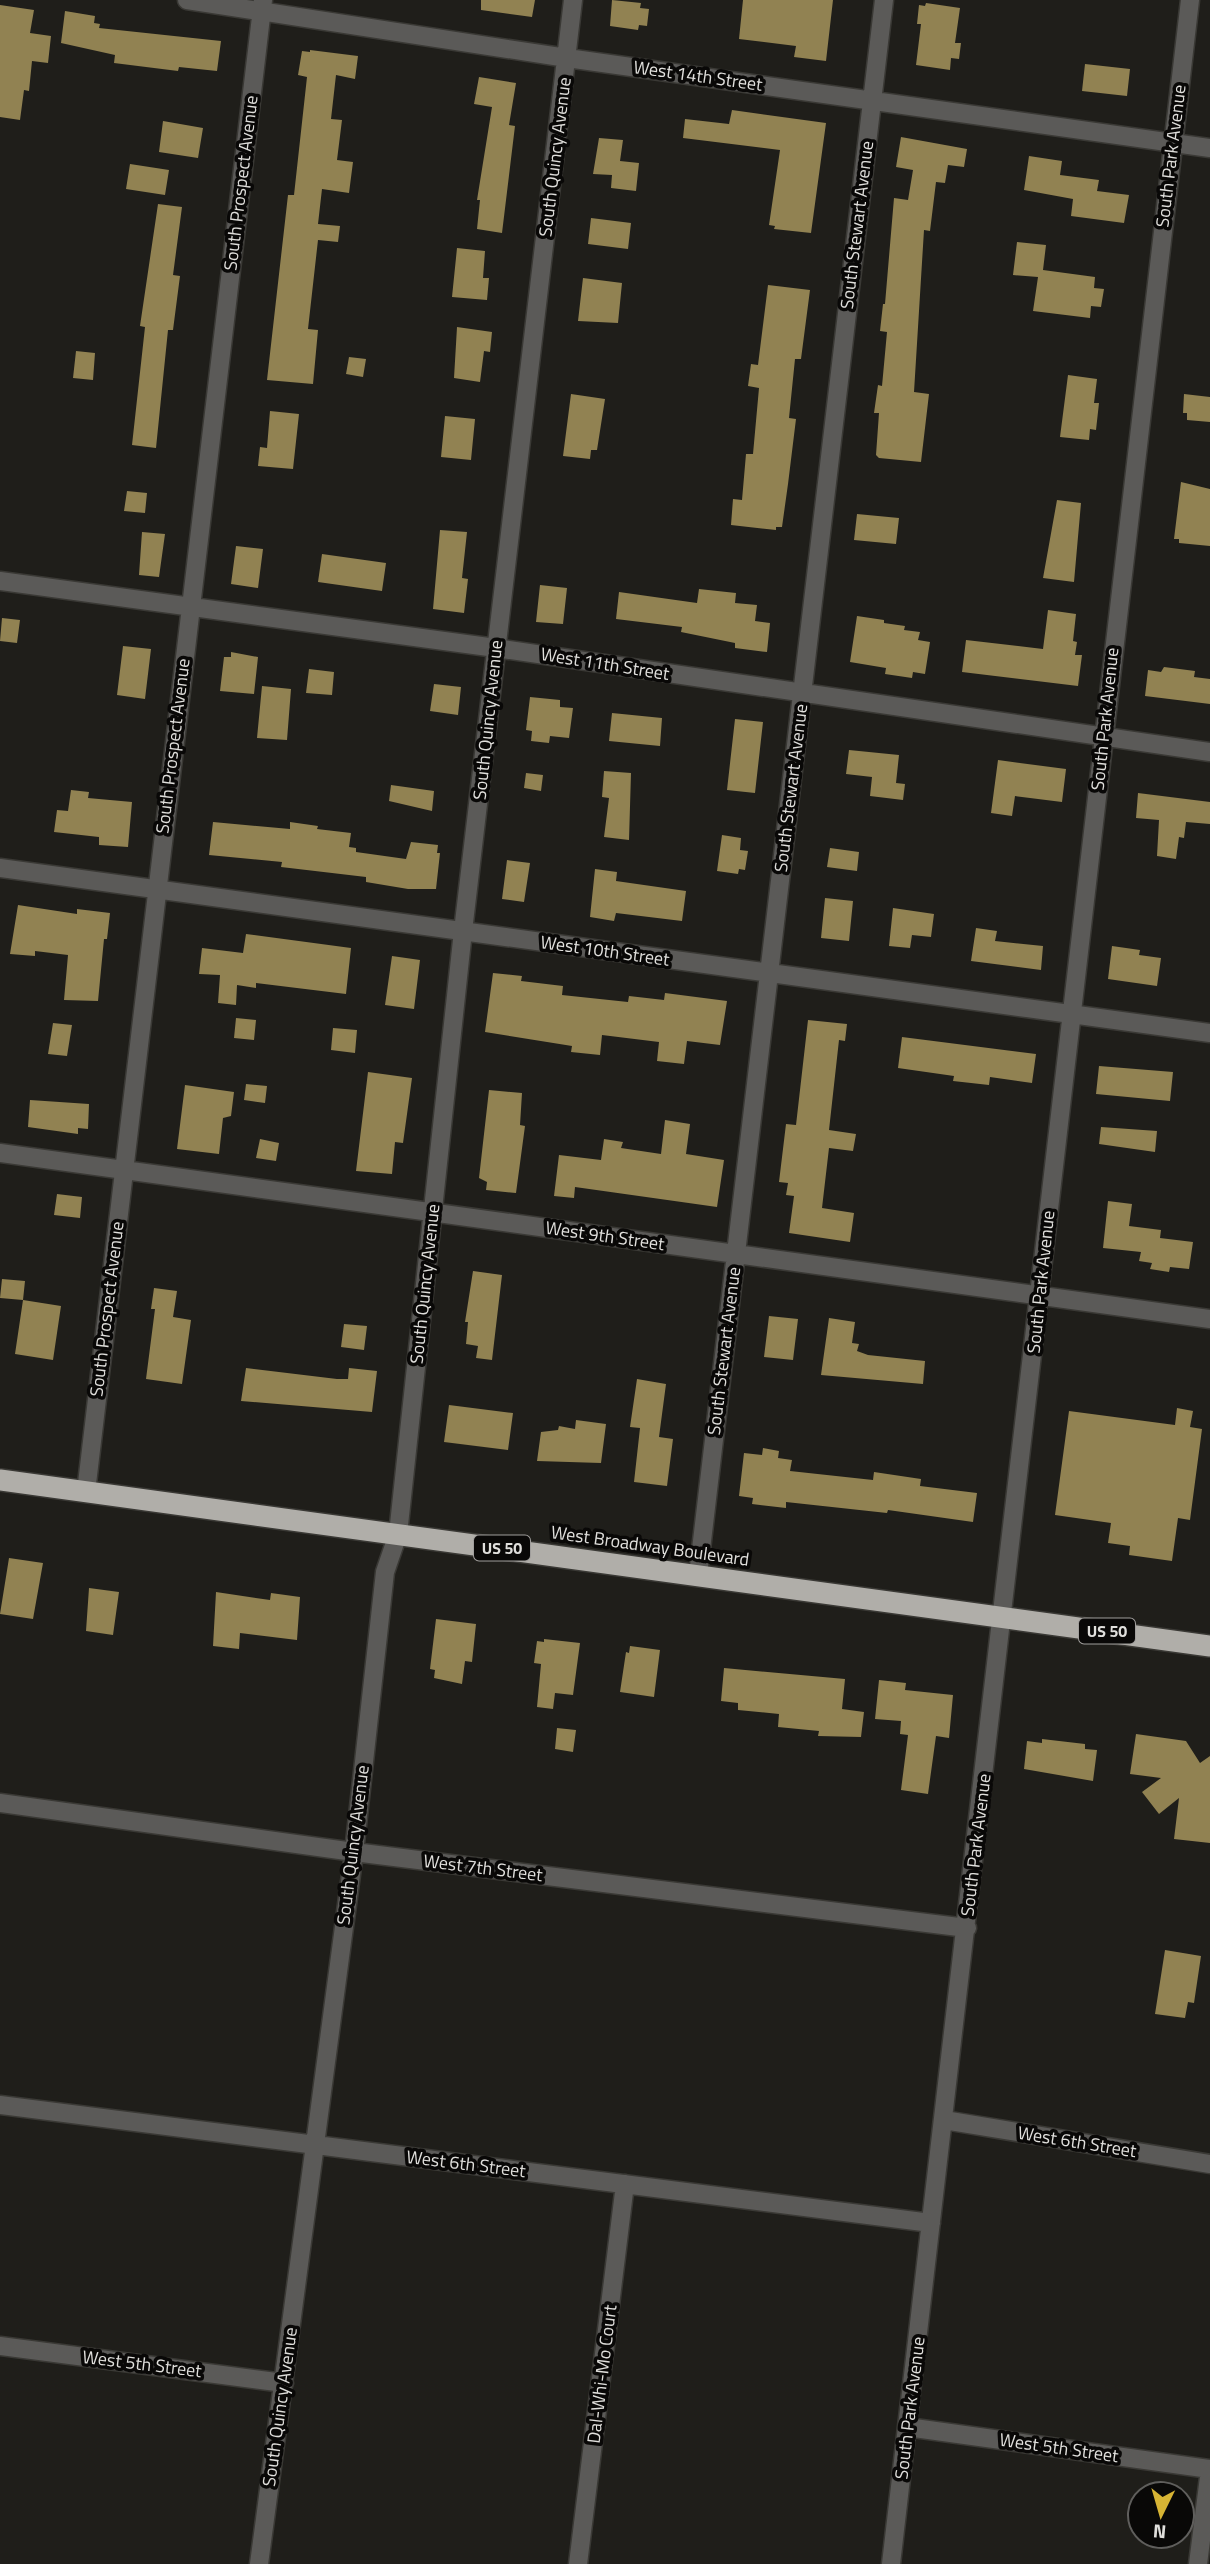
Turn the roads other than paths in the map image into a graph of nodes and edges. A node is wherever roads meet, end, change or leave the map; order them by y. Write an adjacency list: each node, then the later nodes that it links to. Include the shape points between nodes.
1 (187, 0): 5 (street, West 14th Street)
2 (573, 0): 6 (street, South Quincy Avenue)
3 (884, 0): 7 (street, South Stewart Avenue)
4 (1190, 0): 8 (street, South Park Avenue)
5 (262, 6): 6 (street, West 14th Street); 11 (street, South Prospect Avenue)
6 (567, 58): 7 (street, West 14th Street); 12 (street, South Quincy Avenue)
7 (872, 101): 8 (street, West 14th Street); 13 (street, South Stewart Avenue)
8 (1172, 143): 9 (street, West 14th Street); 14 (street, South Park Avenue)
9 (1210, 148)
10 (0, 581): 11 (street, West 11th Street)
11 (189, 607): 12 (street, West 11th Street); 17 (street, South Prospect Avenue)
12 (496, 648): 13 (street, West 11th Street); 18 (street, South Quincy Avenue)
13 (802, 695): 14 (street, West 11th Street); 19 (street, South Stewart Avenue)
14 (1103, 737): 15 (street, West 11th Street); 20 (street, South Park Avenue)
15 (1210, 752)
16 (0, 868): 17 (street, West 10th Street)
17 (156, 889): 18 (street, West 10th Street); 23 (street, South Prospect Avenue)
18 (463, 931): 19 (street, West 10th Street); 24 (street, South Quincy Avenue)
19 (769, 973): 20 (street, West 10th Street); 25 (street, South Stewart Avenue)
20 (1071, 1014): 21 (street, West 10th Street); 26 (street, South Park Avenue)
21 (1210, 1033)
22 (0, 1153): 23 (street, West 9th Street)
23 (123, 1170): 24 (street, West 9th Street); 29 (street, South Prospect Avenue)
24 (433, 1212): 25 (street, West 9th Street); 30 (street, South Quincy Avenue)
25 (736, 1254): 26 (street, West 9th Street); 31 (street, South Stewart Avenue)
26 (1039, 1296): 27 (street, West 9th Street); 32 (street, South Park Avenue)
27 (1210, 1320)
28 (0, 1480): 29 (highway, West Broadway Boulevard / US 50)
29 (86, 1492): 30 (highway, West Broadway Boulevard / US 50)
30 (398, 1534): 31 (highway, West Broadway Boulevard / US 50); 35 (street, South Quincy Avenue, via 385,1572)
31 (698, 1575): 32 (highway, West Broadway Boulevard / US 50)
32 (1003, 1617): 33 (highway, West Broadway Boulevard / US 50); 36 (street, South Park Avenue)
33 (1210, 1646)
34 (0, 1803): 35 (street, West 7th Street)
35 (354, 1852): 36 (street, West 7th Street); 39 (street, South Quincy Avenue)
36 (967, 1928): 38 (street, South Park Avenue)
37 (0, 2105): 39 (street, West 6th Street)
38 (944, 2120): 40 (street, West 6th Street); 42 (street, South Park Avenue)
39 (315, 2145): 41 (street, West 6th Street); 44 (street, South Quincy Avenue)
40 (1210, 2164)
41 (625, 2184): 42 (street, West 6th Street); 48 (street, Dal-Whi-Mo Court)
42 (931, 2223): 45 (street, South Park Avenue)
43 (0, 2346): 44 (street, West 5th Street)
44 (284, 2383): 47 (street, South Quincy Avenue)
45 (907, 2427): 46 (street, West 5th Street); 49 (street, South Park Avenue)
46 (1210, 2469): 50 (street)
47 (258, 2564)
48 (578, 2564)
49 (891, 2564)
50 (1198, 2564)

